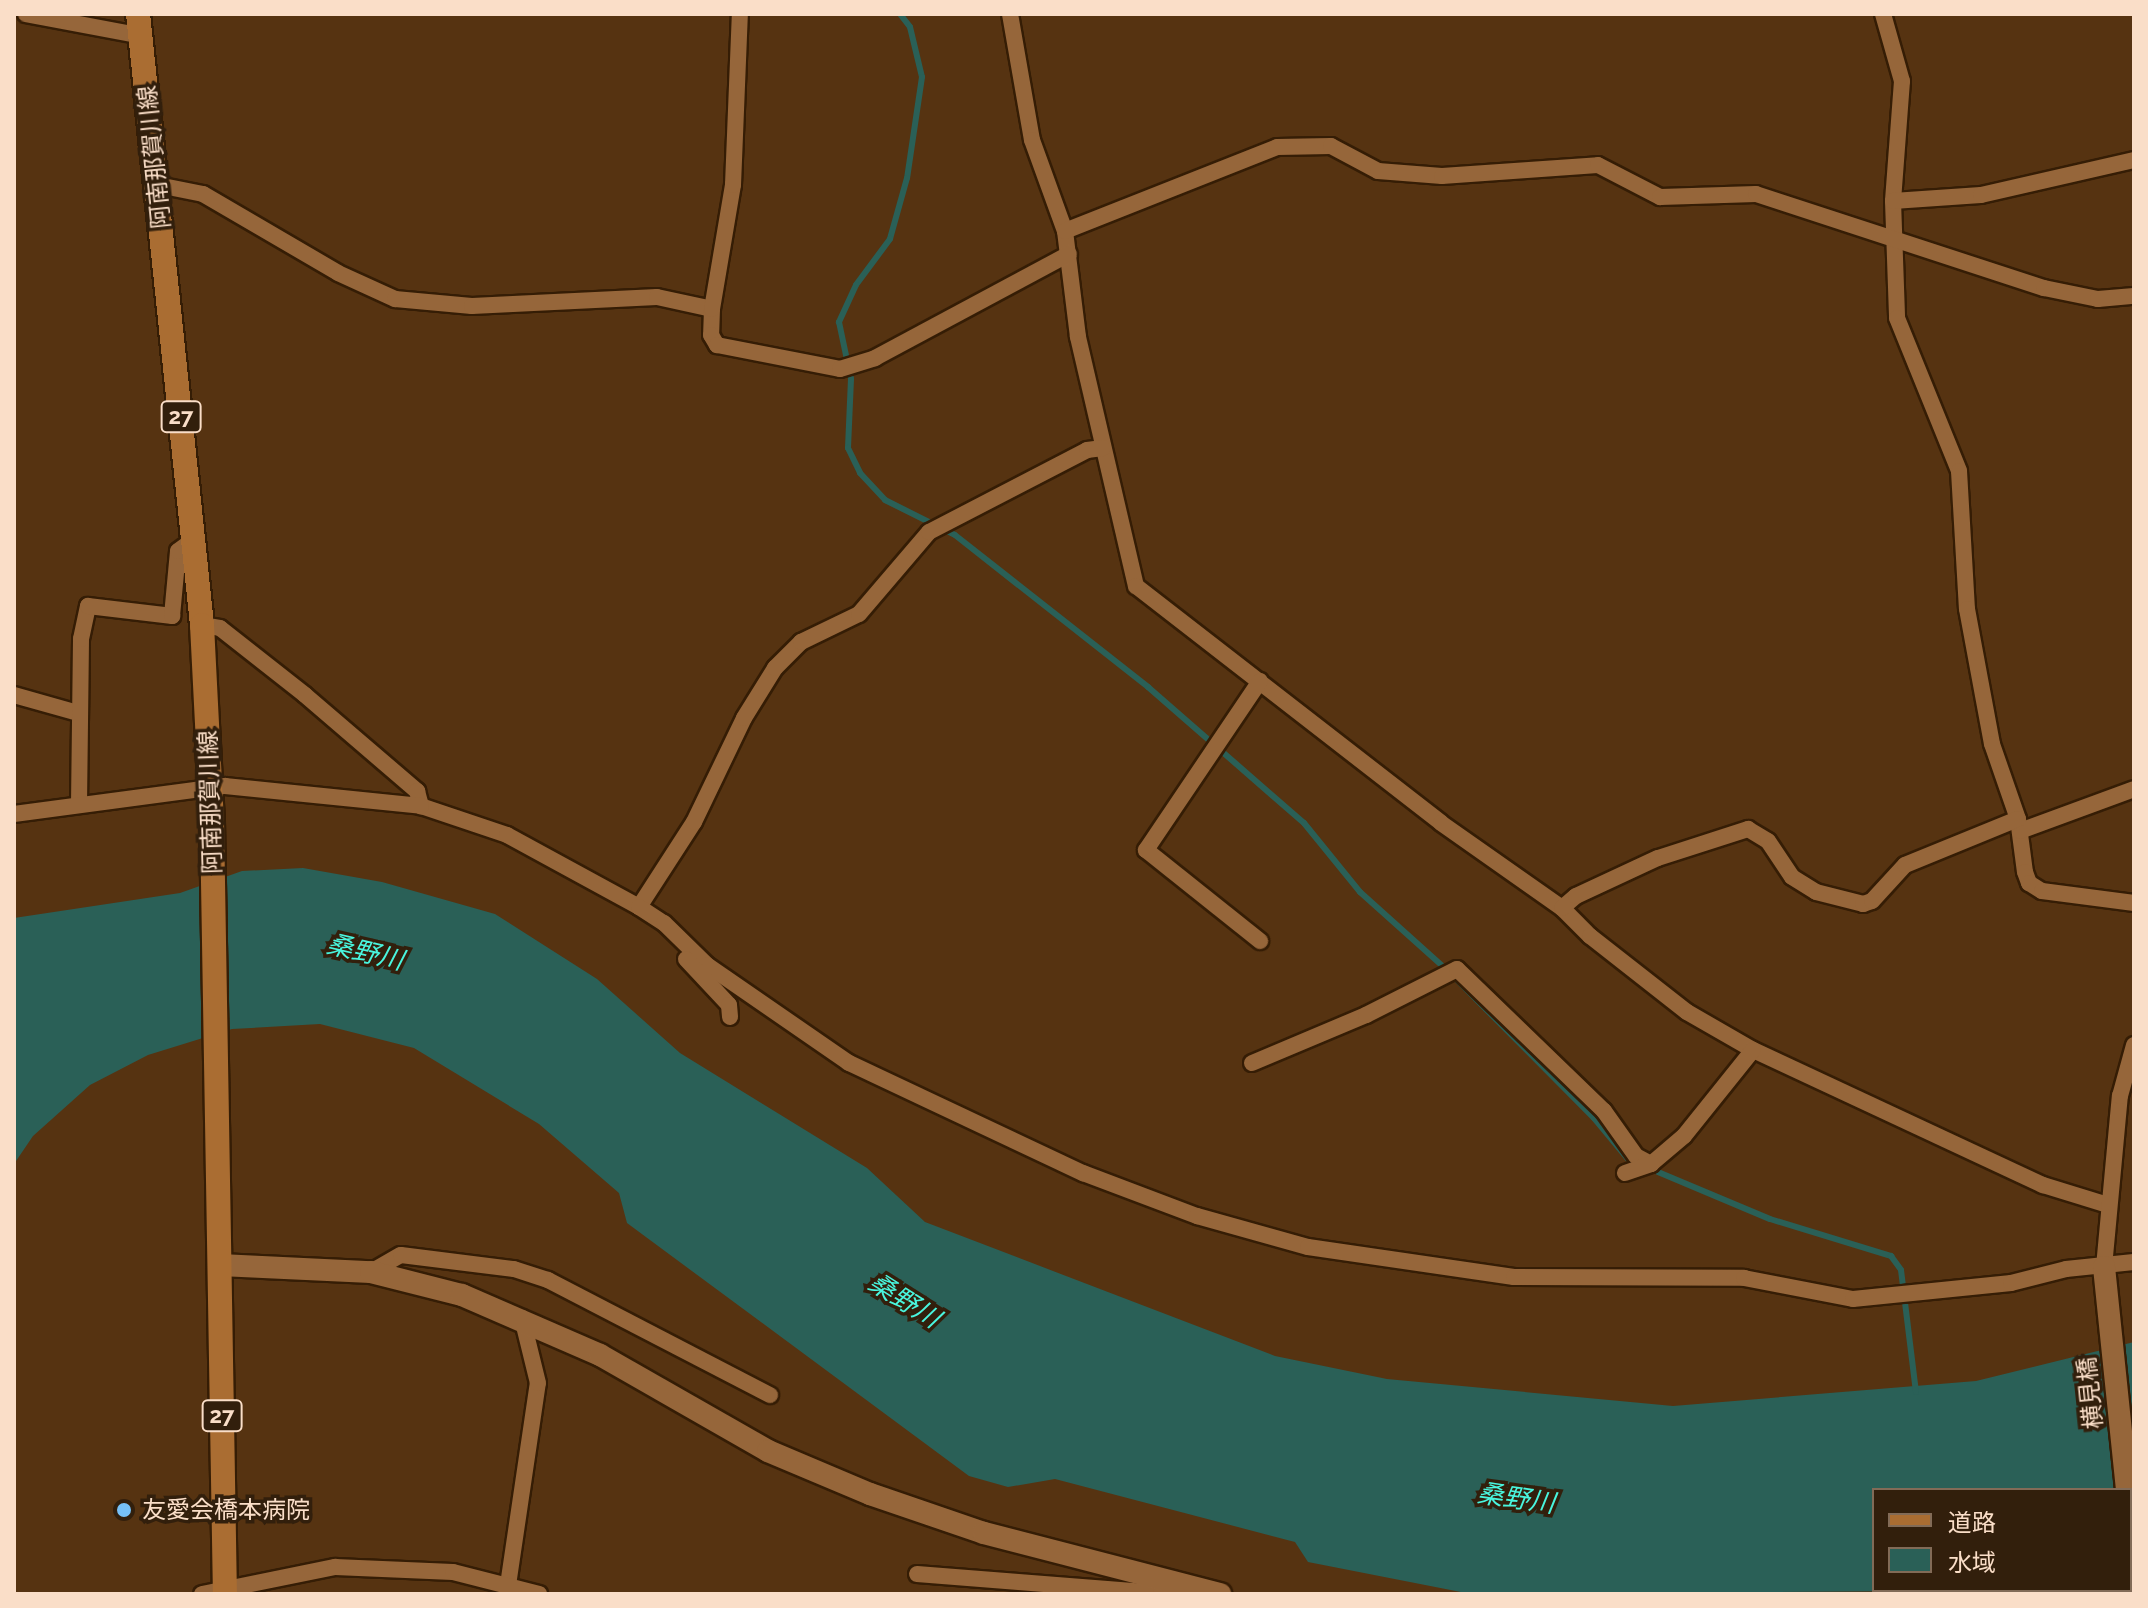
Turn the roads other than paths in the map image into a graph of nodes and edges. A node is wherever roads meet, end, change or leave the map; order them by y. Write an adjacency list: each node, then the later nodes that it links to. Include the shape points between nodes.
1 (26, 14): 5 (street)
2 (740, 14): 13 (street, via 733,185)
3 (1010, 14): 9 (street, via 1032,140)
4 (1883, 14): 8 (street, via 1902,81)
5 (140, 25): 7 (main road, 阿南那賀川線 / 27)
6 (2134, 160): 8 (street, via 1981,195)
7 (158, 185): 13 (street, via 203,194 338,273 395,299 472,306 629,295); 15 (main road, 阿南那賀川線 / 27)
8 (1893, 201): 10 (street)
9 (1065, 231): 10 (street, via 1277,147 1331,146 1378,171 1442,176 1598,165 1660,197 1756,194); 11 (street)
10 (1892, 237): 12 (street, via 2044,288 2098,299); 25 (street, via 1897,318 1959,471 1967,609 1992,744)
11 (1069, 254): 13 (street, via 855,367 799,365 717,345 711,335); 14 (street, via 1078,337)
12 (2134, 296)
13 (712, 309)
14 (1103, 448): 17 (street, via 1136,586); 27 (street, via 1087,450 929,532 859,614 801,642 744,718 694,822)
15 (193, 540): 16 (main road, 阿南那賀川線 / 27); 19 (street, via 178,551 172,616 88,606)
16 (202, 625): 20 (main road, 阿南那賀川線 / 27); 23 (street, via 220,628 352,734 417,791)
17 (1260, 681): 28 (street, via 1441,823); 29 (street, via 1146,850)
18 (14, 695): 19 (street)
19 (78, 713): 22 (street)
20 (210, 788): 22 (street); 23 (street, via 280,789); 39 (main road, 阿南那賀川線 / 27)
21 (2134, 789): 25 (street)
22 (79, 804): 24 (street)
23 (421, 806): 27 (street, via 507,835)
24 (14, 814)
25 (2019, 825): 26 (street, via 2029,883 2078,898); 28 (street, via 1905,865 1863,904 1816,892 1792,877 1768,841 1748,829 1658,858 1576,896)
26 (2134, 903)
27 (639, 907): 30 (street, via 729,1005); 40 (street, via 664,923 707,965 849,1063 1083,1173 1197,1216 1308,1247 1514,1277 1744,1278 1853,1299 2011,1283 2066,1269)
28 (1562, 908): 32 (street, via 1687,1012)
29 (1260, 941)
30 (730, 1017)
31 (2134, 1045): 34 (street)
32 (1753, 1050): 35 (street, via 1684,1136); 37 (street, via 2043,1185)
33 (1252, 1063): 35 (street, via 1457,969 1604,1111 1636,1156)
34 (2127, 1096): 37 (street)
35 (1651, 1164): 36 (street)
36 (1625, 1173)
37 (2108, 1205): 40 (street)
38 (2134, 1262): 40 (street)
39 (220, 1265): 41 (street); 48 (main road, 阿南那賀川線 / 27)
40 (2104, 1267): 44 (street, 横見橋)
41 (371, 1272): 42 (street, via 462,1295); 43 (street, via 401,1255 514,1269 548,1280)
42 (522, 1318): 46 (street, via 538,1383); 47 (street, via 600,1355 768,1451 870,1494)
43 (770, 1395)
44 (2127, 1488)
45 (917, 1574): 47 (street)
46 (508, 1589): 48 (street, via 453,1572 335,1567); 49 (street)
47 (1166, 1590): 50 (street)
48 (217, 1592)
49 (539, 1594)
50 (1220, 1594)

